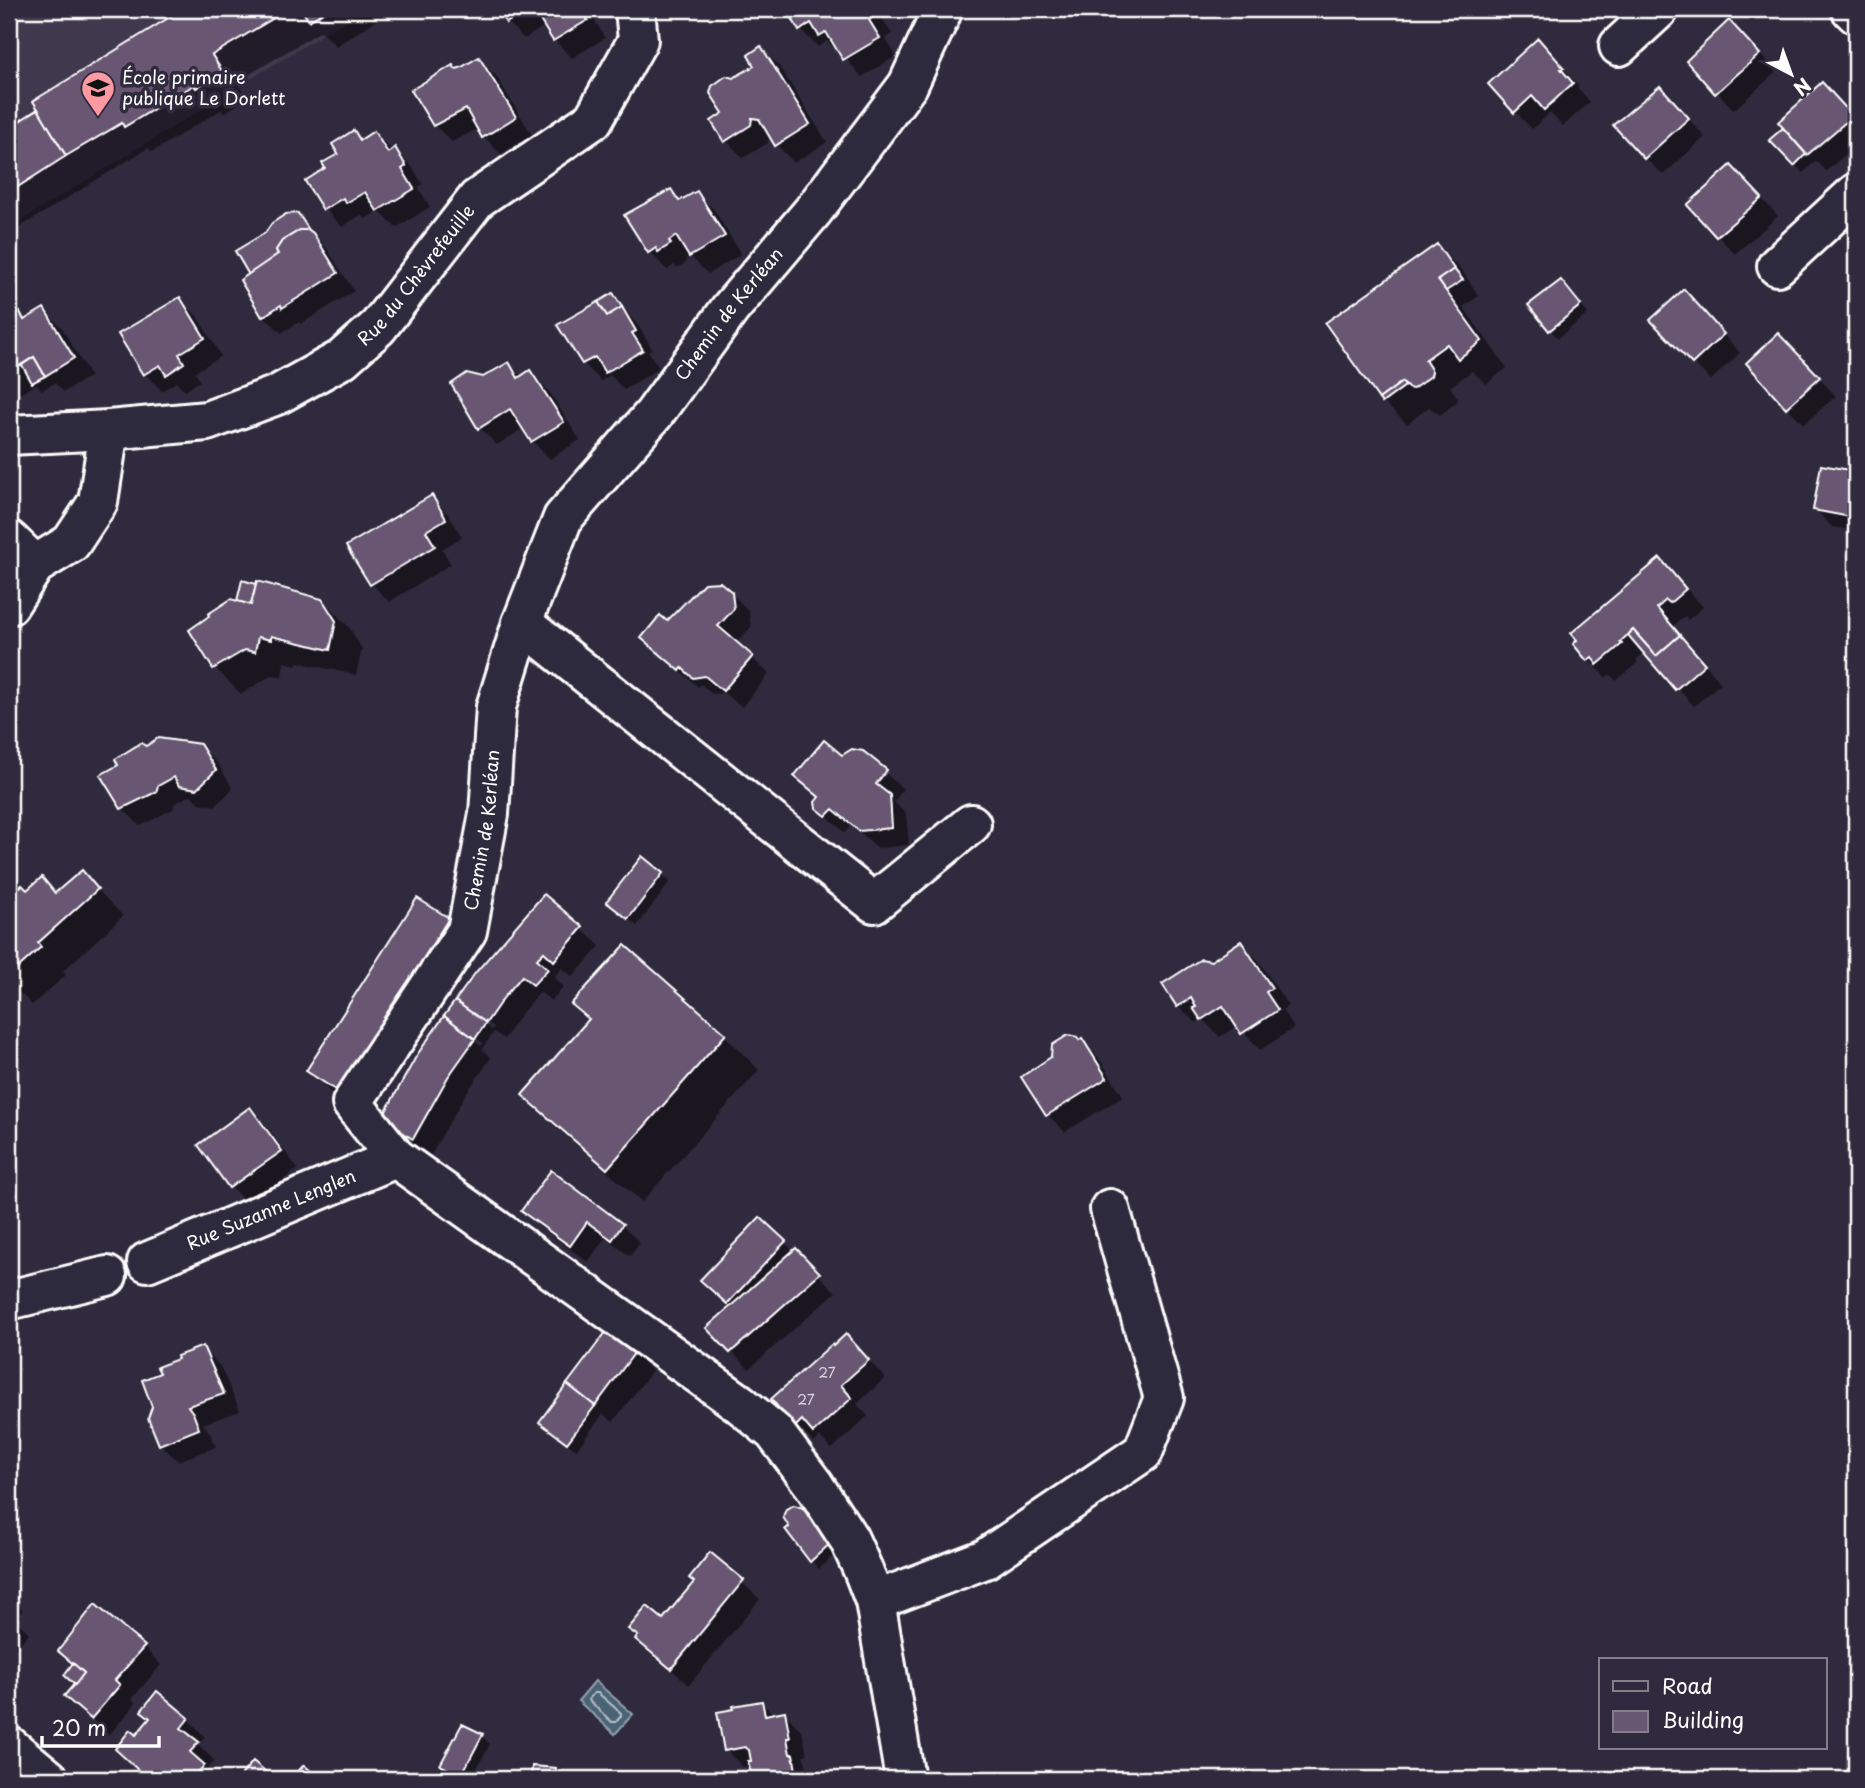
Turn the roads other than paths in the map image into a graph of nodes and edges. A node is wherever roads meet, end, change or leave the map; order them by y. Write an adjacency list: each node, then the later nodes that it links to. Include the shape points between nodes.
1 (635, 9): 9 (street, Rue du Chèvrefeuille, via 638,40 593,120 477,199 378,327 342,359 277,395 207,421)
2 (943, 9): 13 (street, Chemin de Kerléan, via 908,85 813,211 730,309 654,414 563,518)
3 (1659, 9): 6 (street)
4 (1851, 9): 5 (street)
5 (1856, 14)
6 (1619, 46)
7 (1856, 193): 8 (street)
8 (1777, 266)
9 (108, 430): 10 (street, Rue du Chèvrefeuille); 11 (street, via 98,502 71,543)
10 (9, 435)
11 (22, 552): 12 (street)
12 (9, 605)
13 (522, 623): 14 (street, via 874,903); 15 (street, Chemin de Kerléan, via 496,707 489,814 467,931 352,1103)
14 (971, 824)
15 (396, 1158): 17 (street, Rue Suzanne Lenglen); 20 (street, via 740,1403 774,1432 849,1539)
16 (1110, 1209): 20 (street, via 1164,1398 1143,1452 985,1559)
17 (147, 1262)
18 (107, 1276): 19 (street)
19 (9, 1300)
20 (875, 1601): 23 (street)
21 (9, 1746): 22 (street)
22 (49, 1779)
23 (905, 1779)

